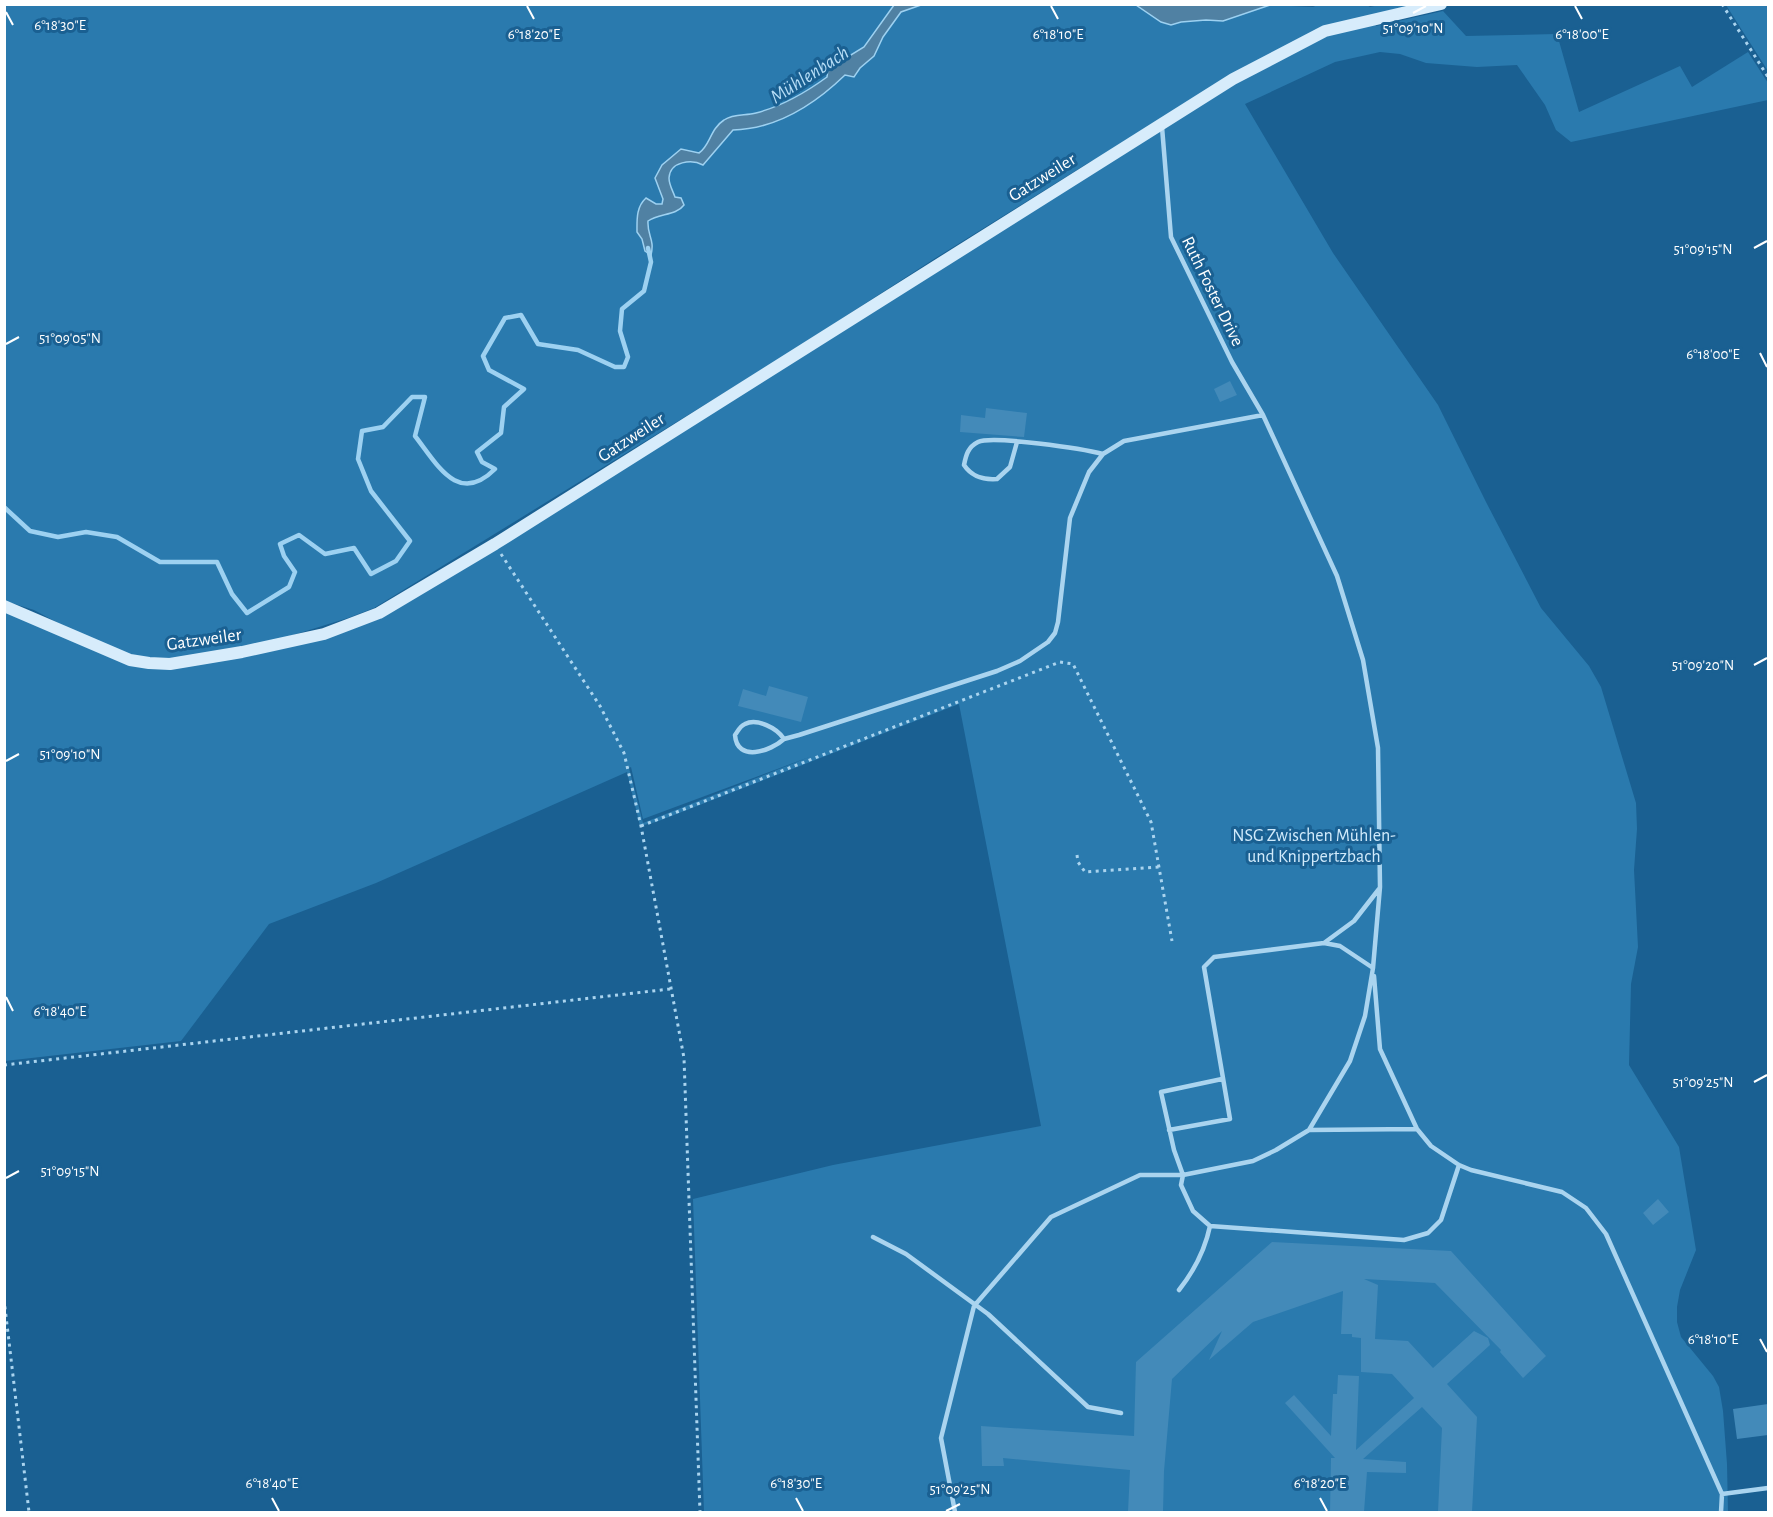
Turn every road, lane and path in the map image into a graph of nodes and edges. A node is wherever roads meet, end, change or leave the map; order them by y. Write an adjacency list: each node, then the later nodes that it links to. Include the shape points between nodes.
1 (1441, 4): 4 (street, Gatzweiler, via 1325,31)
2 (1722, 4): 3 (path)
3 (1768, 77)
4 (1162, 123): 5 (lane, Ruth Foster Drive, via 1171,237 1232,362); 8 (street, Gatzweiler)
5 (1263, 415): 7 (lane, via 1124,441); 14 (lane, Ruth Foster Drive, via 1336,576 1363,660 1378,748)
6 (1017, 442): 6 (lane, via 978,442 967,452 964,465 982,479 997,479 1010,467); 7 (lane)
7 (1103, 454): 10 (lane, via 1089,472 1070,518 1058,622 1048,642 997,671)
8 (495, 544): 9 (street, Gatzweiler, via 379,613 348,626 242,652 170,663 130,660); 11 (path, via 600,706 624,753)
9 (4, 606)
10 (784, 739): 10 (lane, via 778,731 758,723 745,724 735,735 737,744 745,751 769,750)
11 (641, 826): 13 (path, via 1060,662 1073,664 1151,822); 18 (path)
12 (1077, 855): 13 (path, via 1085,872)
13 (1159, 867): 15 (path)
14 (1380, 887): 16 (lane, via 1354,921); 17 (lane, Ruth Foster Drive)
15 (1172, 941)
16 (1324, 943): 17 (lane, via 1340,946); 20 (lane, via 1214,957 1204,967)
17 (1373, 968): 21 (lane, via 1380,1049); 23 (lane, via 1365,1016 1350,1061)
18 (671, 989): 19 (path); 35 (path, via 684,1058)
19 (4, 1065)
20 (1222, 1079): 22 (lane, via 1161,1092); 22 (lane, via 1230,1119)
21 (1417, 1129): 23 (lane); 24 (lane, via 1431,1146)
22 (1169, 1130): 25 (lane)
23 (1309, 1130): 25 (lane, via 1252,1161)
24 (1459, 1165): 26 (lane, via 1441,1220 1428,1233 1404,1240); 33 (lane, via 1562,1192 1586,1208 1605,1234)
25 (1183, 1175): 26 (lane, via 1181,1185 1193,1211); 30 (lane, via 1140,1175 1051,1217)
26 (1210, 1226): 28 (lane, via 1192,1273)
27 (873, 1237): 30 (lane, via 906,1254)
28 (1179, 1290)
29 (4, 1299): 34 (path)
30 (974, 1306): 31 (lane, via 988,1314 1088,1407); 36 (lane, via 941,1437)
31 (1121, 1413)
32 (1768, 1488): 33 (lane)
33 (1722, 1494): 37 (lane)
34 (29, 1512)
35 (700, 1512)
36 (955, 1512)
37 (1721, 1512)

